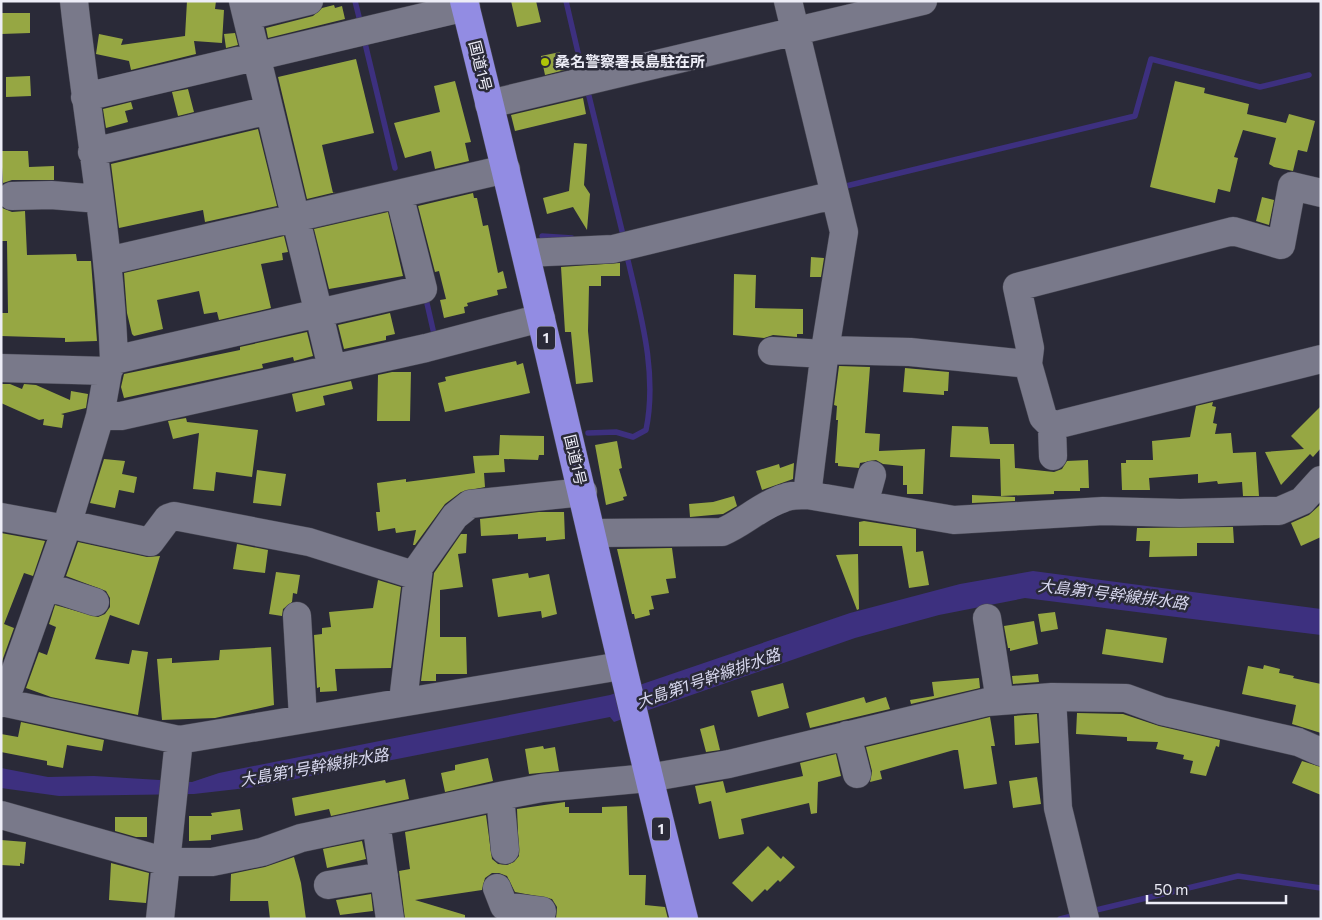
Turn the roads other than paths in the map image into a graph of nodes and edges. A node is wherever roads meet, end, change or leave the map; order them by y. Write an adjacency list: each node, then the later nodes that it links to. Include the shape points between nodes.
1 (74, 1): 9 (street)
2 (309, 1): 6 (street)
3 (788, 1): 7 (street)
4 (923, 1): 7 (street)
5 (465, 4): 8 (street); 10 (highway, 国道1号 / 1)
6 (245, 9): 8 (street)
7 (795, 33): 10 (street); 17 (street)
8 (256, 56): 9 (street); 11 (street)
9 (85, 96): 12 (street)
10 (489, 104): 13 (highway, 国道1号 / 1)
11 (269, 110): 12 (street); 19 (street)
12 (92, 152): 18 (street)
13 (506, 170): 15 (street); 20 (highway, 国道1号 / 1)
14 (1321, 193): 27 (street, via 1292,186 1281,245 1233,231 1017,287 1030,348)
15 (399, 194): 19 (street); 22 (street, via 423,289)
16 (12, 196): 18 (street)
17 (834, 196): 20 (street, via 613,249); 25 (street, via 844,232)
18 (99, 199): 21 (street)
19 (295, 218): 21 (street); 22 (street)
20 (526, 253): 23 (highway, 国道1号 / 1)
21 (108, 260): 28 (street)
22 (319, 314): 28 (street); 30 (street)
23 (541, 318): 30 (street); 36 (highway, 国道1号 / 1)
24 (772, 351): 25 (street)
25 (825, 352): 27 (street, via 910,352); 37 (street)
26 (1321, 359): 32 (street)
27 (1028, 364): 32 (street, via 1043,417)
28 (111, 365): 29 (street); 31 (street)
29 (1, 368)
30 (332, 368): 31 (street, via 121,416)
31 (100, 416): 40 (street)
32 (1052, 426): 33 (street)
33 (1053, 456)
34 (872, 474): 38 (street)
35 (1321, 480): 38 (street, via 1302,501 1279,511 1180,514 1103,511 954,520)
36 (583, 492): 41 (highway, 国道1号 / 1); 42 (street, via 470,504 455,516 419,568)
37 (807, 494): 38 (street); 41 (street, via 776,500 722,532)
38 (864, 504)
39 (1, 517): 40 (street)
40 (67, 527): 42 (street, via 150,542 168,518 174,516 309,542); 43 (street)
41 (593, 533): 47 (highway, 国道1号 / 1)
42 (417, 576): 49 (street)
43 (46, 586): 44 (street); 51 (street)
44 (95, 602)
45 (297, 616): 52 (street)
46 (987, 618): 50 (street)
47 (622, 670): 49 (street); 57 (highway, 国道1号 / 1)
48 (1052, 697): 50 (street); 55 (street, via 1126,698 1162,711 1298,742); 70 (street, via 1058,808)
49 (403, 701): 52 (street)
50 (1000, 701): 53 (street)
51 (3, 702): 54 (street)
52 (303, 718): 54 (street)
53 (847, 736): 56 (street); 57 (street, via 730,764)
54 (177, 749): 62 (street)
55 (1321, 752)
56 (857, 774)
57 (648, 778): 58 (street, via 542,788); 69 (highway, 国道1号 / 1)
58 (500, 796): 60 (street); 61 (street)
59 (1, 815): 62 (street)
60 (376, 822): 62 (street, via 212,862); 63 (street)
61 (505, 850)
62 (167, 862): 67 (street)
63 (384, 876): 64 (street); 68 (street)
64 (328, 886)
65 (497, 888): 66 (street, via 504,906)
66 (541, 915)
67 (160, 919)
68 (390, 919)
69 (684, 919)
70 (1085, 919)

